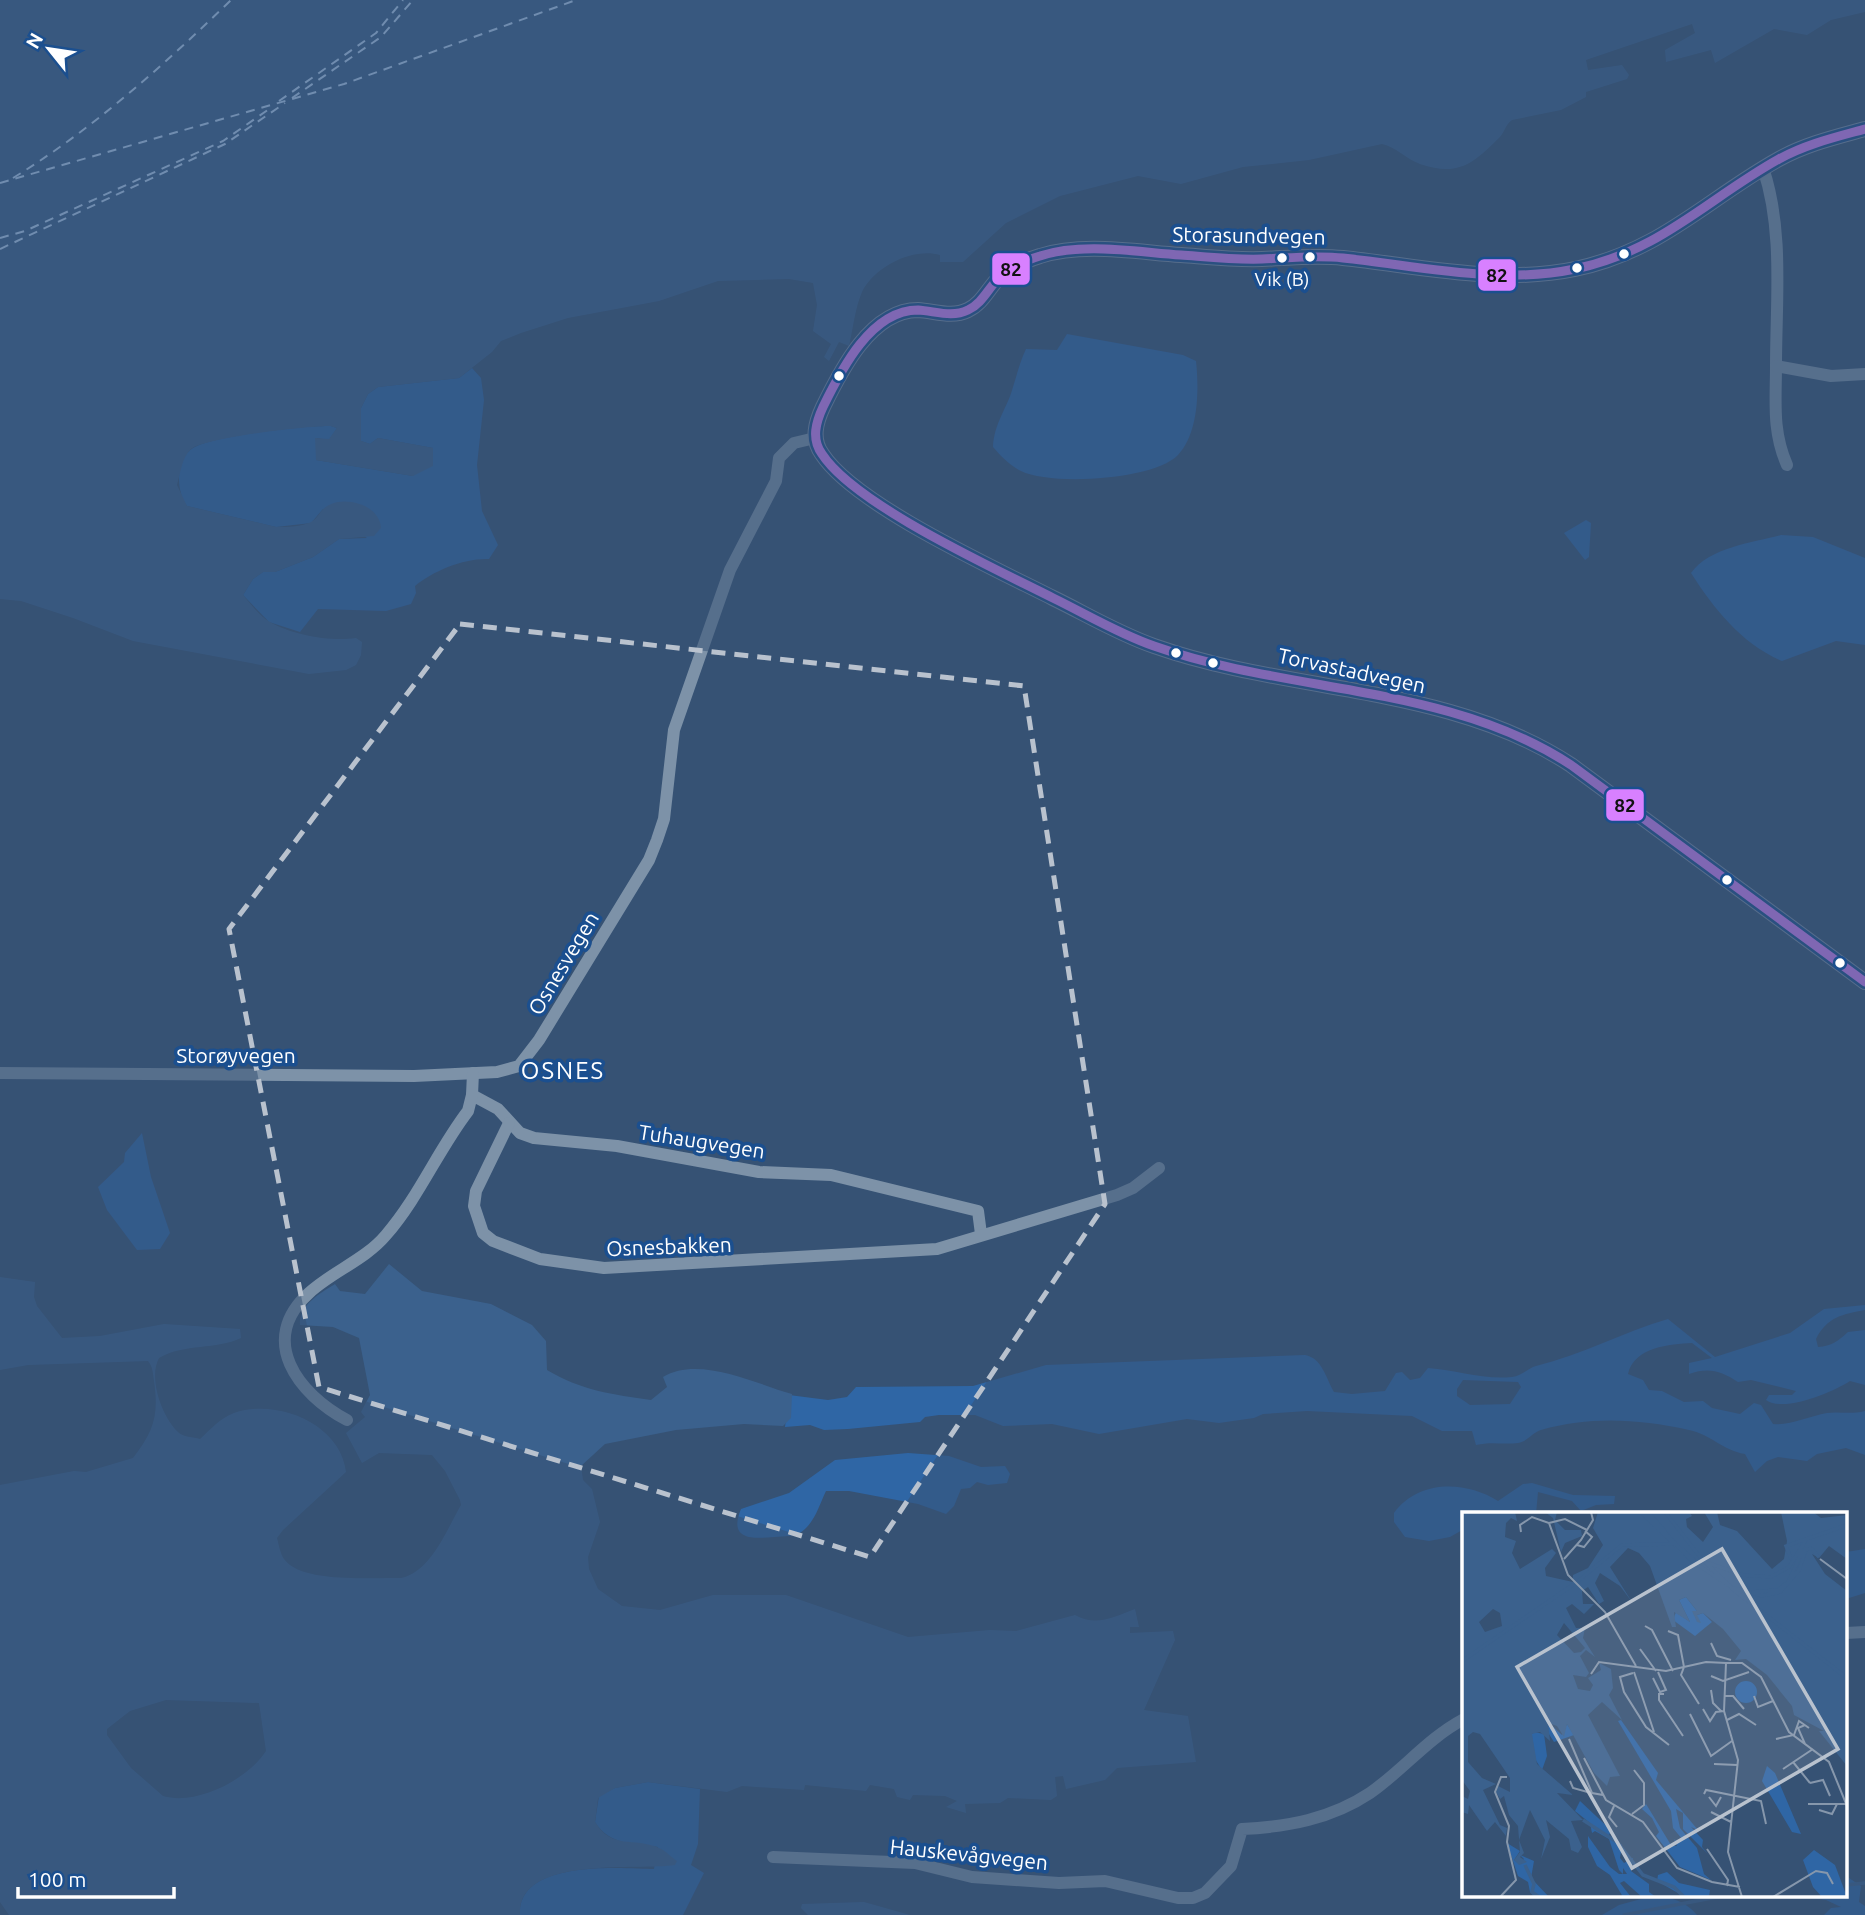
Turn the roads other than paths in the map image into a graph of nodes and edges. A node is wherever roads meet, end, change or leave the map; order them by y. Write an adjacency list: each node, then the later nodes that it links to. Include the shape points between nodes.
1 (1865, 129): 2 (main road, Storasundvegen, via 1811,145)
2 (1763, 169): 3 (street, via 1776,250); 5 (main road, Storasundvegen, via 1649,243 1592,265 1553,273 1489,274 1325,257 1237,259 1080,250 1044,254 1012,269 968,310 955,314 906,311 877,327 853,354 833,388 818,418)
3 (1776, 366): 4 (street, via 1832,376); 6 (street, via 1776,432)
4 (1865, 374)
5 (815, 438): 7 (main road, Torvastadvegen, via 830,464 874,500 998,570 1143,642 1217,663 1459,715 1522,736 1581,772); 9 (street, Osnesvegen, via 794,443 779,458 776,481 730,570 674,730 664,819 649,860 524,1061 508,1071)
6 (1787, 465)
7 (1865, 982)
8 (0, 1073): 9 (street, Storøyvegen)
9 (473, 1073): 10 (street)
10 (472, 1095): 11 (street, Tuhaugvegen, via 498,1109); 14 (street, via 468,1111 393,1227 373,1249 309,1293 290,1319 286,1349 293,1374 318,1401)
11 (509, 1123): 13 (street, Tuhaugvegen, via 534,1138 617,1146 759,1172 831,1175 978,1212); 13 (street, Osnesbakken, via 476,1191 477,1220 493,1241 540,1259 604,1268 724,1263 937,1249)
12 (1159, 1168): 13 (street, Osnesbakken, via 1117,1195)
13 (981, 1234)
14 (347, 1420)
15 (1462, 1720): 16 (street, Hauskevågvegen, via 1432,1739 1365,1796 1315,1820 1241,1829 1231,1866 1214,1886 1193,1898 1105,1881 972,1877 915,1863)
16 (773, 1857)

